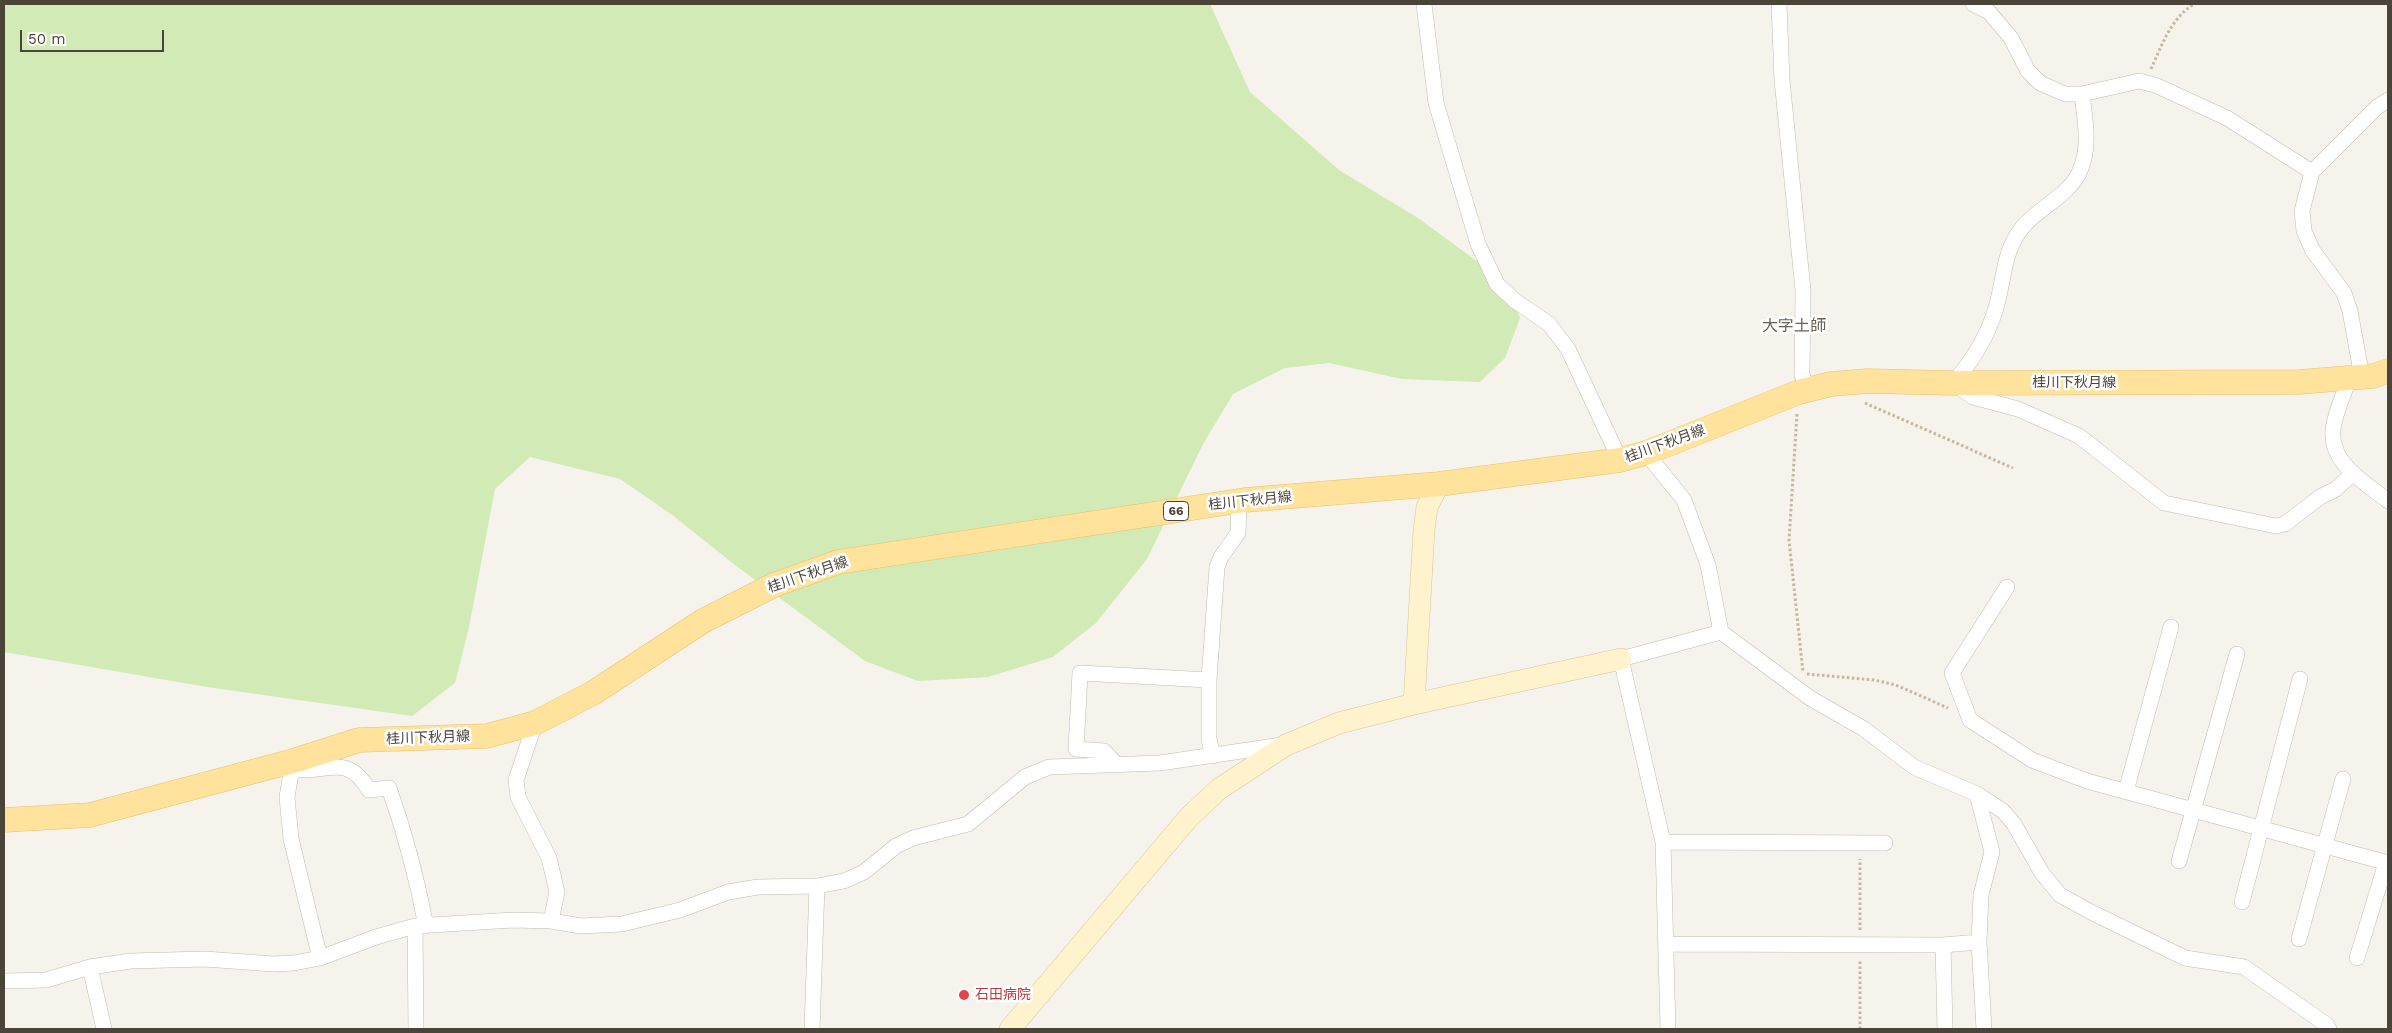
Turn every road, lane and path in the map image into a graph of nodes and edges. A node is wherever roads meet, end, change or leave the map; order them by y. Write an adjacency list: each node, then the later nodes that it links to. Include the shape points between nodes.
1 (1424, 4): 15 (street, via 1436,103 1478,244 1496,284 1549,324 1568,350)
2 (1779, 4): 13 (street, via 1782,80 1802,290)
3 (1973, 4): 6 (street, via 1988,12 2011,38 2028,71 2040,83 2065,94)
4 (2194, 4): 5 (path, via 2184,10 2175,22)
5 (2145, 82): 6 (street); 8 (street, via 2227,118)
6 (2082, 94): 12 (street, via 2087,140 2079,173 2018,232 2009,247 1999,296 1981,344)
7 (2388, 100): 8 (street)
8 (2312, 172): 10 (street, via 2302,211 2304,231 2313,251 2344,293 2350,311)
9 (2388, 371): 10 (main road, 桂川下秋月線 / 66)
10 (2356, 378): 12 (main road, 桂川下秋月線 / 66, via 2299,382); 17 (street, via 2333,430 2339,459)
11 (1854, 382): 12 (main road, 桂川下秋月線 / 66); 13 (main road, 桂川下秋月線 / 66); 16 (path, via 1858,401)
12 (1953, 383): 17 (street, via 1973,397 2018,409 2078,436 2164,503 2276,526 2285,524 2336,489)
13 (1802, 392): 14 (main road, 桂川下秋月線 / 66); 26 (path, via 1789,540)
14 (1646, 453): 15 (main road, 桂川下秋月線 / 66); 23 (street, via 1684,500 1708,565)
15 (1620, 460): 18 (main road, 桂川下秋月線 / 66)
16 (2013, 468)
17 (2353, 473): 20 (street)
18 (1438, 484): 19 (main road, 桂川下秋月線 / 66); 30 (street, via 1427,507 1424,530)
19 (1239, 501): 28 (street, via 1238,533 1217,567); 32 (main road, 桂川下秋月線 / 66, via 838,562 774,584 703,622 594,693)
20 (2388, 501)
21 (2007, 587): 31 (street, via 1952,673)
22 (2171, 627): 38 (street)
23 (1721, 632): 25 (street); 29 (street)
24 (2237, 654): 40 (street)
25 (1621, 659): 30 (street); 43 (street)
26 (1803, 673): 29 (path); 31 (path, via 1896,685)
27 (2300, 679): 42 (street)
28 (1210, 680): 34 (street, via 1209,739); 36 (street, via 1080,673 1076,749 1104,751)
29 (1796, 688): 39 (street, via 1864,730 1914,767)
30 (1414, 704): 33 (street, via 1340,723)
31 (1970, 720): 38 (street, via 2032,760 2086,781)
32 (535, 723): 35 (main road, 桂川下秋月線 / 66, via 486,736 359,740); 50 (street, via 516,780 518,797 549,858 557,892)
33 (1286, 745): 34 (street); 63 (street, via 1219,789 1189,817)
34 (1213, 756): 36 (street)
35 (292, 765): 41 (main road, 桂川下秋月線 / 66, via 90,815); 51 (street, via 312,771 336,766 350,768 360,775 370,790 389,788 400,819); 56 (street, via 287,797 291,839)
36 (1117, 765): 48 (street, via 1049,767 1025,777 968,824 913,838 896,846 864,872 844,881)
37 (2343, 779): 45 (street)
38 (2126, 791): 40 (street)
39 (1977, 794): 53 (street, via 1992,852 1981,895); 67 (street, via 2003,811 2014,824 2042,872 2060,894 2185,958 2244,967)
40 (2192, 810): 42 (street); 46 (street)
41 (4, 820)
42 (2262, 828): 45 (street); 49 (street)
43 (1663, 842): 44 (street); 54 (street)
44 (1885, 843)
45 (2324, 845): 47 (street); 52 (street)
46 (2179, 861)
47 (2387, 863): 57 (street)
48 (817, 886): 50 (street, via 758,887 728,892 680,910 622,924 581,926); 62 (street)
49 (2242, 902)
50 (551, 921): 51 (street)
51 (420, 926): 56 (street, via 376,937); 61 (street)
52 (2299, 939)
53 (1979, 942): 55 (street); 66 (street)
54 (1667, 944): 55 (street); 64 (street)
55 (1943, 945): 65 (street)
56 (320, 958): 58 (street, via 273,964 172,959)
57 (2357, 958)
58 (90, 968): 59 (street, via 46,980); 60 (street)
59 (4, 981)
60 (104, 1029)
61 (416, 1029)
62 (812, 1029)
63 (1010, 1029)
64 (1668, 1029)
65 (1945, 1029)
66 (1984, 1029)
67 (2329, 1029)

